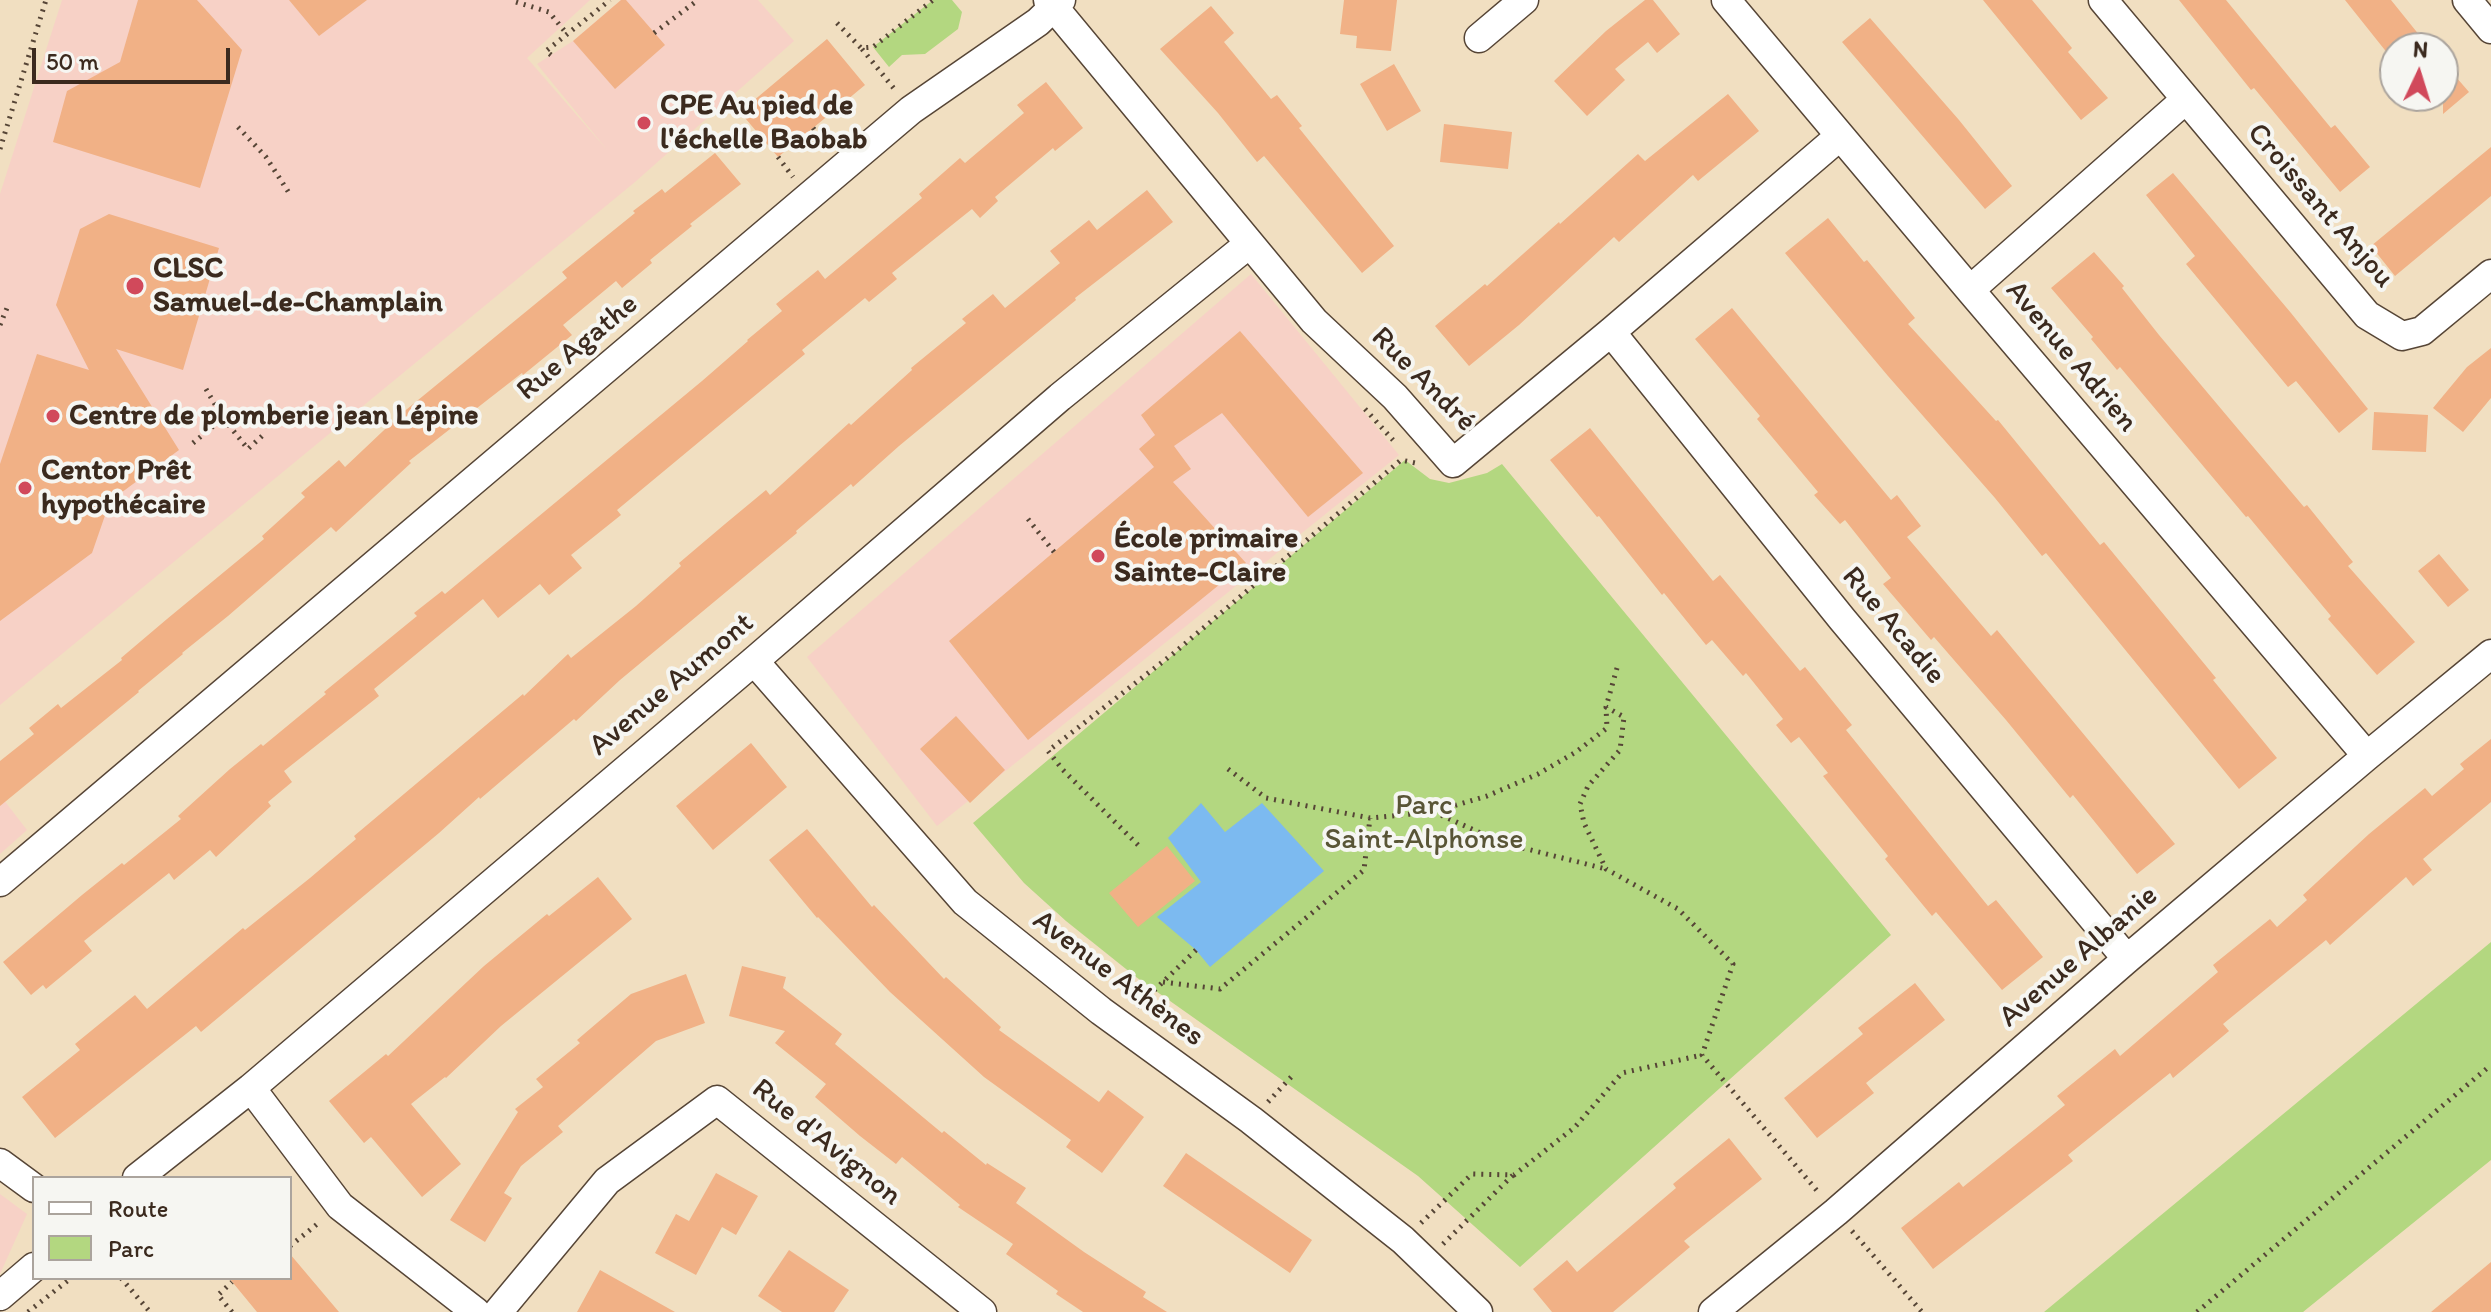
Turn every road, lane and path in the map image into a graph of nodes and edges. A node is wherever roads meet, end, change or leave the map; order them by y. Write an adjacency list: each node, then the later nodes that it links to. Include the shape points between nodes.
1 (46, 0): 22 (path)
2 (610, 0): 14 (path)
3 (698, 0): 13 (path)
4 (933, 0): 16 (path, via 873,47)
5 (1524, 0): 15 (street)
6 (1726, 0): 21 (street, Avenue Adrien)
7 (2103, 0): 18 (street, Croissant Anjou)
8 (2467, 0): 12 (street)
9 (516, 2): 14 (path, via 549,12)
10 (1054, 2): 19 (street, Rue Agathe, via 1038,22); 24 (street, Rue André)
11 (837, 23): 16 (path)
12 (2491, 29)
13 (654, 33)
14 (567, 34): 17 (path, via 546,51)
15 (1479, 38)
16 (861, 48): 19 (path)
17 (551, 55)
18 (2185, 100): 25 (street, Croissant Anjou, via 2367,315 2402,336 2422,331); 26 (street)
19 (911, 110): 47 (street, Rue Agathe)
20 (238, 127): 23 (path)
21 (1840, 136): 26 (street, Avenue Adrien); 29 (street, Rue André)
22 (0, 149)
23 (291, 196)
24 (1249, 244): 29 (street, Rue André, via 1314,321 1395,397 1453,463); 38 (street, Avenue Aumont, via 1060,397)
25 (2491, 274)
26 (1970, 290): 41 (street, Avenue Adrien)
27 (9, 303): 28 (path)
28 (0, 325)
29 (1611, 332): 49 (street, Rue Acadie, via 1842,619)
30 (206, 389): 31 (path)
31 (223, 418): 32 (path, via 248,449); 33 (path)
32 (262, 436)
33 (193, 443)
34 (1401, 460): 45 (path, via 1174,653 1048,751)
35 (1028, 519): 36 (path)
36 (1054, 552)
37 (2491, 654): 41 (street, Avenue Albanie)
38 (754, 661): 51 (street, Avenue Athènes, via 965,902); 55 (street, Avenue Aumont)
39 (1617, 668): 40 (path)
40 (1606, 707): 43 (path, via 1607,728 1576,752 1487,796); 46 (path, via 1624,717 1620,750 1588,786 1580,804)
41 (2367, 756): 49 (street, Avenue Albanie)
42 (1228, 769): 44 (path, via 1266,798)
43 (1433, 812): 44 (path); 46 (path, via 1503,843)
44 (1370, 818): 50 (path, via 1364,870 1220,989)
45 (1138, 845)
46 (1606, 869): 52 (path, via 1678,909 1733,964)
47 (0, 882)
48 (1196, 950): 50 (path)
49 (2127, 959): 62 (street, Avenue Albanie)
50 (1163, 982): 51 (path)
51 (1120, 1025): 56 (street, Avenue Athènes)
52 (1702, 1055): 58 (path, via 1622,1073 1575,1127); 62 (path)
53 (2491, 1065): 80 (path)
54 (1293, 1075): 56 (path)
55 (251, 1088): 59 (street, Avenue Aumont); 61 (street)
56 (1251, 1120): 63 (street, Avenue Athènes)
57 (0, 1163): 60 (street)
58 (1514, 1175): 63 (path, via 1472,1174); 65 (path)
59 (140, 1176)
60 (32, 1187)
61 (340, 1206): 64 (path); 74 (street)
62 (1836, 1212): 78 (street, Avenue Albanie); 79 (path)
63 (1403, 1240): 65 (street, Avenue Athènes)
64 (292, 1244)
65 (1425, 1262): 77 (street, Avenue Athènes)
66 (32, 1269): 70 (street)
67 (68, 1280): 72 (path)
68 (123, 1280): 73 (path)
69 (232, 1282): 71 (path, via 218,1295)
70 (0, 1296)
71 (229, 1311)
72 (28, 1312)
73 (150, 1312)
74 (476, 1312)
75 (498, 1312): 76 (street, Rue d'Avignon, via 607,1181 717,1100)
76 (982, 1312)
77 (1478, 1312)
78 (1713, 1312)
79 (1922, 1312)
80 (2197, 1312)

